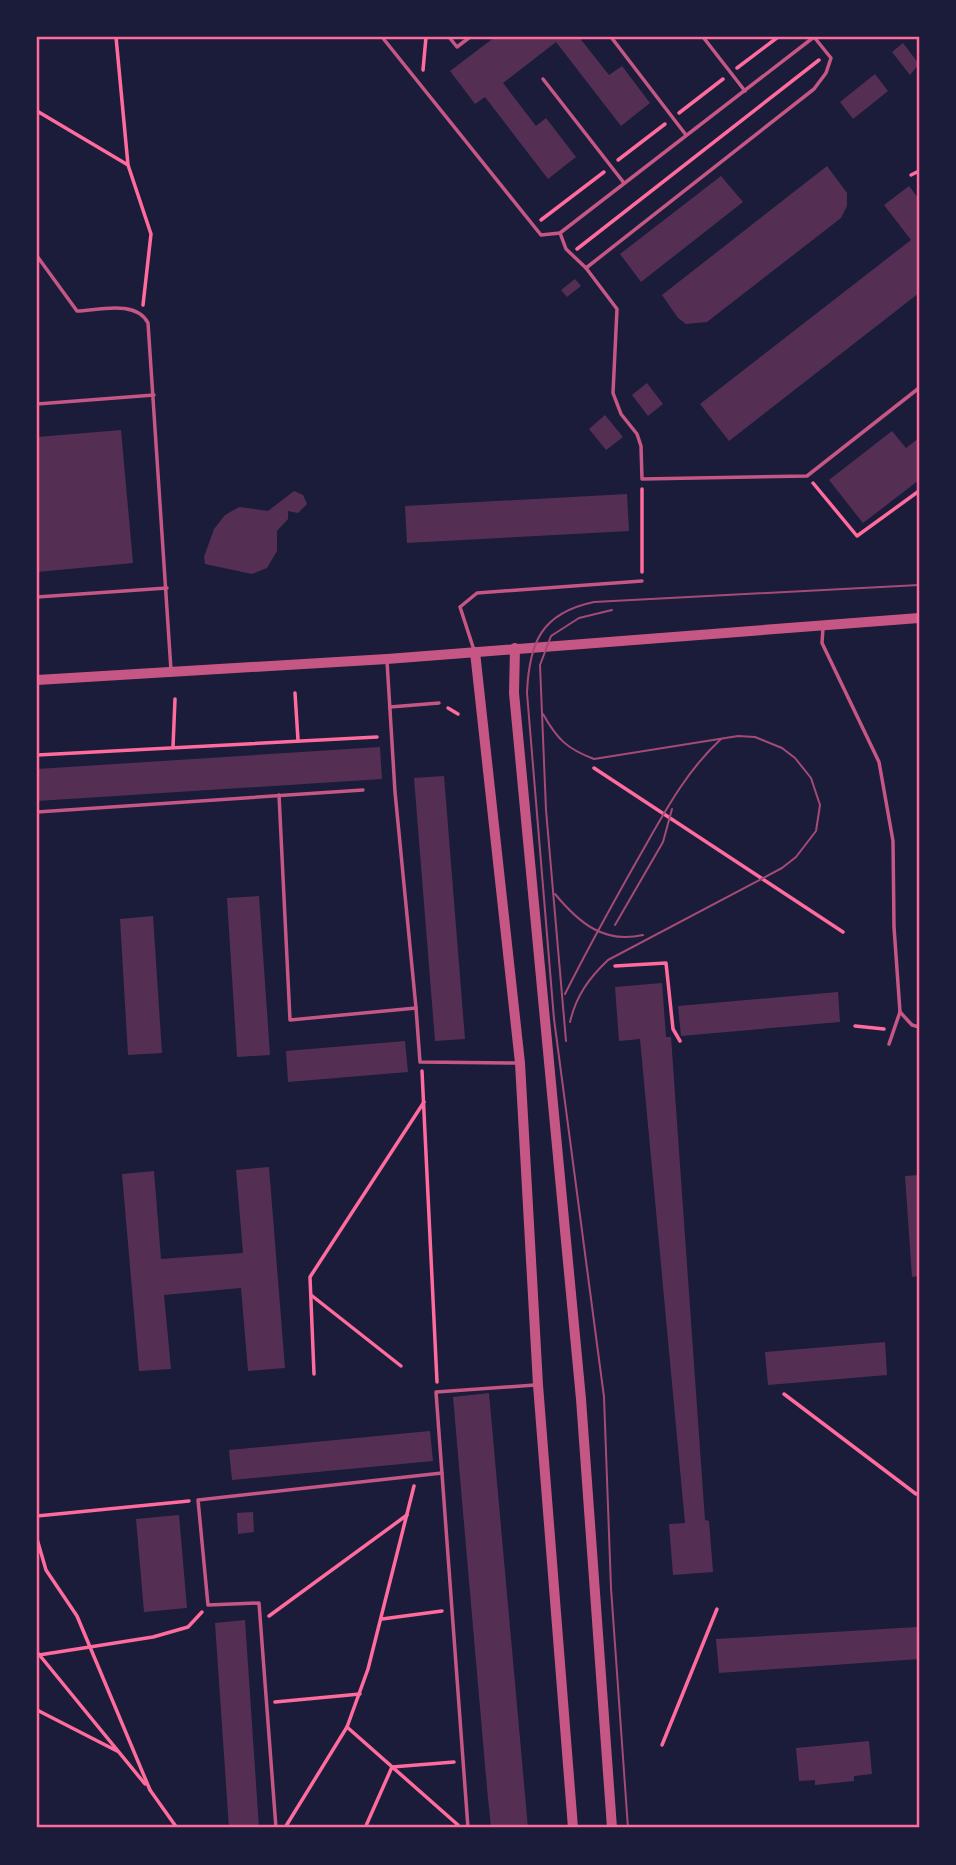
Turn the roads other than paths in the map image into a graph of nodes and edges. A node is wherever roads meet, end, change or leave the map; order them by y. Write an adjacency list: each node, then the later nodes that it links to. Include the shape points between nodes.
1 (382, 37): 11 (lane, via 541,235)
2 (449, 37): 3 (lane, via 457,47)
3 (470, 37)
4 (611, 37): 9 (lane)
5 (703, 37): 8 (lane)
6 (814, 37): 8 (lane); 13 (lane, via 831,58 814,89)
7 (543, 79): 10 (lane)
8 (745, 91): 9 (lane)
9 (687, 135): 10 (lane)
10 (624, 183): 11 (lane)
11 (560, 233): 13 (lane, via 570,254)
12 (37, 256): 15 (lane, via 77,311 133,309 144,314 149,323)
13 (586, 268): 14 (lane, via 617,309 613,393 642,446 642,479 807,475)
14 (919, 388)
15 (153, 395): 16 (lane); 18 (lane)
16 (37, 404)
17 (642, 581): 23 (lane, via 477,593 460,607)
18 (167, 588): 19 (lane); 25 (lane)
19 (37, 597)
20 (919, 618): 21 (street)
21 (823, 626): 22 (street); 33 (lane, via 822,643 878,762 893,841)
22 (515, 648): 23 (street); 42 (street, via 514,693 581,1399)
23 (475, 652): 24 (street); 36 (street)
24 (387, 659): 25 (street); 28 (lane)
25 (172, 672): 26 (street)
26 (37, 680)
27 (439, 703): 28 (lane)
28 (390, 707): 32 (lane)
29 (363, 790): 30 (lane)
30 (278, 795): 31 (lane); 32 (lane, via 290,1020)
31 (37, 812)
32 (416, 1008): 36 (lane, via 420,1062)
33 (900, 1012): 34 (lane); 35 (lane)
34 (919, 1027)
35 (889, 1044)
36 (520, 1063): 37 (street)
37 (538, 1385): 38 (lane, via 436,1392); 41 (street)
38 (442, 1473): 39 (lane, via 198,1500 208,1605 259,1603); 40 (lane)
39 (276, 1828)
40 (468, 1828)
41 (573, 1828)
42 (612, 1828)

